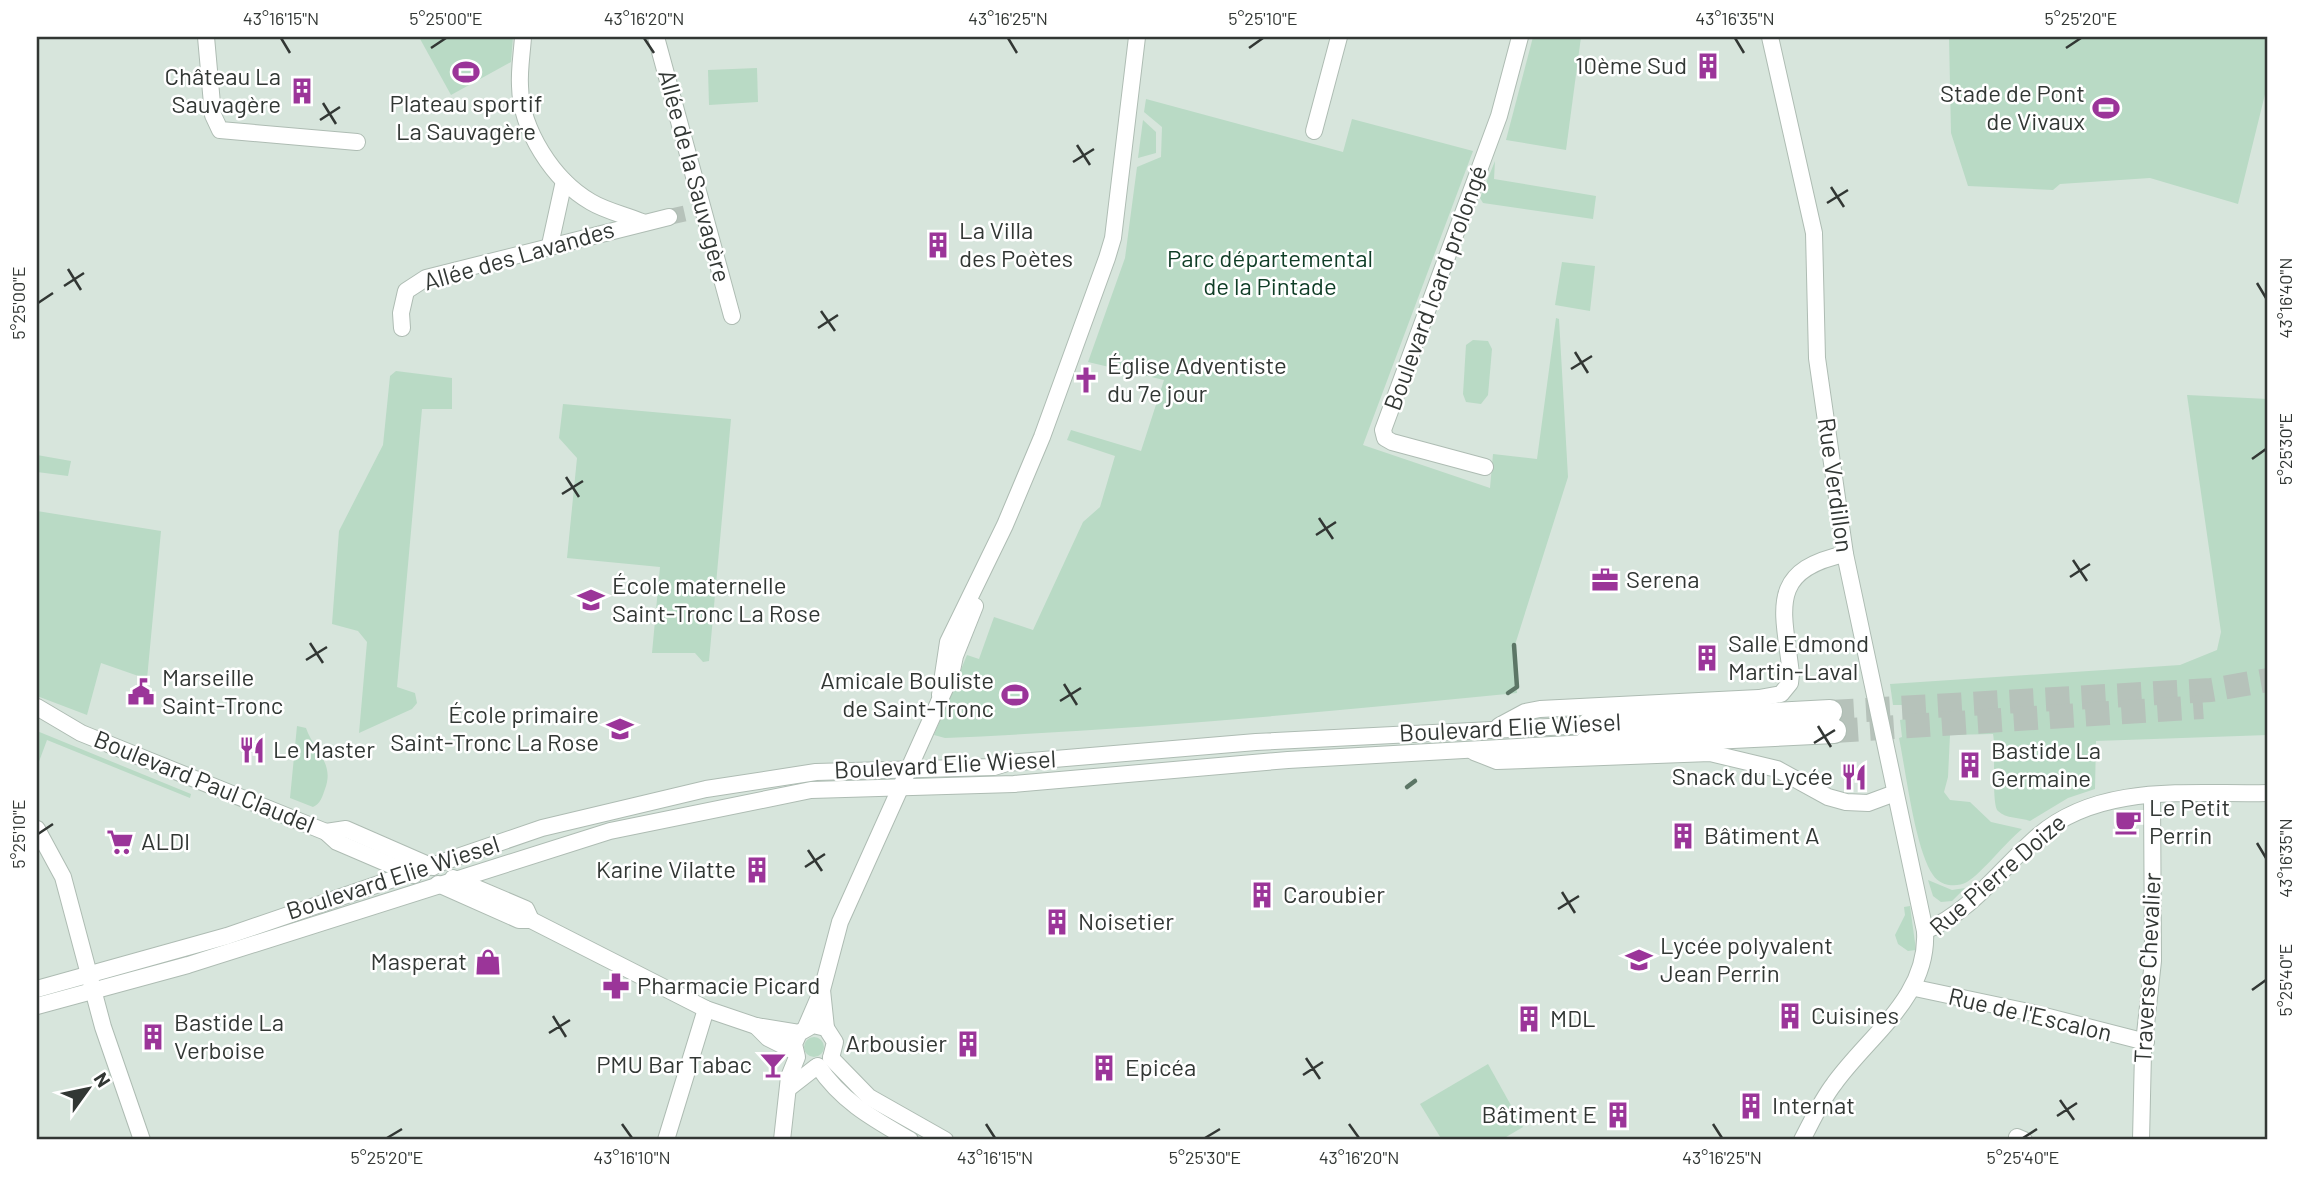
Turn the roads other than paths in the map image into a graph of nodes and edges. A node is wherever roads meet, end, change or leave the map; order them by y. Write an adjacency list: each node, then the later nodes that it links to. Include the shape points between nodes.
1 (206, 37): 9 (street, via 213,115 220,130)
2 (523, 37): 10 (street, via 520,85 525,117)
3 (656, 37): 14 (street, Allée de la Sauvagère, via 694,211)
4 (1138, 37): 25 (street, via 1113,238 1071,363 1005,525 999,552 971,613 951,675)
5 (1339, 37): 8 (street)
6 (1520, 37): 16 (street, Boulevard Icard prolongé, via 1499,116 1383,430 1392,442)
7 (1770, 37): 17 (street, Rue Verdillon, via 1814,233 1817,358)
8 (1314, 131)
9 (357, 142)
10 (564, 181): 12 (street, via 591,202); 13 (street)
11 (669, 217): 12 (street, Allée des Lavandes)
12 (642, 222): 13 (street, Allée des Lavandes)
13 (551, 245): 15 (street, Allée des Lavandes, via 426,278 406,291)
14 (732, 316)
15 (402, 328)
16 (1485, 467)
17 (1845, 554): 21 (street, via 1802,569 1787,588 1784,612 1790,683 1774,697 1540,709); 27 (street, Rue Verdillon)
18 (37, 707): 22 (street, Boulevard Paul Claudel)
19 (37, 720): 22 (street, Boulevard Paul Claudel)
20 (1832, 722): 23 (highway, Boulevard Elie Wiesel)
21 (1496, 727): 23 (street, Boulevard Elie Wiesel); 25 (street, Boulevard Elie Wiesel)
22 (81, 733): 31 (street, Boulevard Paul Claudel)
23 (1588, 734): 24 (street, Boulevard Elie Wiesel)
24 (1467, 749): 26 (street, Boulevard Elie Wiesel, via 1014,783); 27 (street, via 1497,761 1710,753 1777,769 1846,802 1868,803)
25 (907, 770): 26 (street); 32 (street, Boulevard Elie Wiesel, via 816,772 706,789 542,828)
26 (900, 786): 34 (street, Boulevard Elie Wiesel, via 811,790 610,831); 41 (street, via 840,922)
27 (1895, 793): 37 (street, Rue Verdillon)
28 (2268, 793): 29 (street, Rue Pierre Doize)
29 (2152, 796): 37 (street, Rue Pierre Doize, via 2110,800 2069,813 1963,910); 48 (street, Traverse Chevalier, via 2153,961)
30 (37, 829): 38 (street, via 63,877)
31 (326, 832): 32 (street, Boulevard Paul Claudel, via 346,829); 33 (street, Boulevard Paul Claudel, via 337,842)
32 (429, 866): 33 (street, Boulevard Elie Wiesel); 34 (street, Boulevard Paul Claudel)
33 (408, 873): 35 (street, Boulevard Paul Claudel); 38 (street, Boulevard Elie Wiesel, via 227,936)
34 (456, 880): 35 (street, Boulevard Elie Wiesel); 36 (street, Boulevard Paul Claudel, via 526,909)
35 (440, 885): 36 (street, Boulevard Paul Claudel, via 519,920); 42 (street, Boulevard Elie Wiesel)
36 (531, 920): 44 (street, Boulevard Paul Claudel)
37 (1925, 931): 39 (street, Rue Pierre Doize, via 1926,951)
38 (88, 975): 40 (street, Boulevard Elie Wiesel); 42 (street)
39 (1915, 988): 48 (street, Rue de l'Escalon); 57 (street, Rue Pierre Doize, via 1833,1085)
40 (37, 989)
41 (822, 990): 46 (street); 47 (street)
42 (93, 992): 43 (street, Boulevard Elie Wiesel); 52 (street)
43 (37, 1006)
44 (706, 1009): 45 (street, Boulevard Paul Claudel); 53 (street)
45 (755, 1026): 47 (street, Boulevard Paul Claudel); 49 (street, Boulevard Paul Claudel)
46 (825, 1028): 47 (street); 50 (street, via 835,1042)
47 (802, 1030): 49 (street)
48 (2146, 1042): 58 (street, Traverse Chevalier)
49 (796, 1054): 50 (street, via 802,1063); 51 (street)
50 (822, 1064): 51 (street); 55 (street, via 834,1090 858,1110); 56 (street)
51 (789, 1088): 54 (street)
52 (142, 1140)
53 (666, 1140)
54 (782, 1140)
55 (910, 1140)
56 (945, 1140)
57 (1802, 1140)
58 (2141, 1140)

